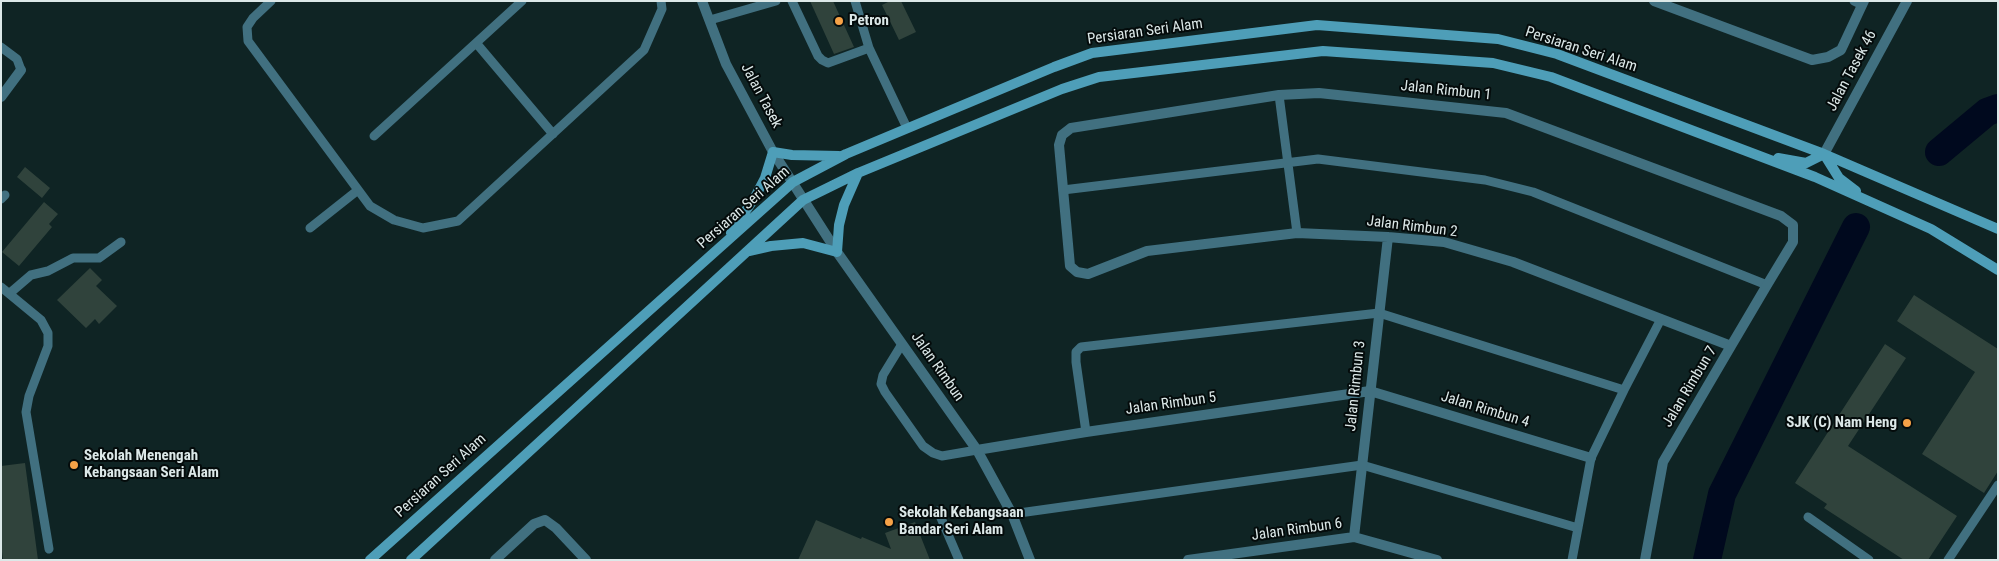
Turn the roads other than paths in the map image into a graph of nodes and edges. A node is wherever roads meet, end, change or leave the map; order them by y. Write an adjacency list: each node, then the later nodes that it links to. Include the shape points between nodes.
1 (271, 1): 28 (lane, via 247,27 248,41)
2 (522, 1): 12 (lane)
3 (660, 1): 19 (lane, via 662,9 644,50)
4 (702, 1): 11 (street, Jalan Tasek)
5 (776, 1): 11 (lane)
6 (792, 1): 14 (lane, via 822,60 828,63)
7 (855, 1): 14 (lane)
8 (1654, 1): 10 (street, via 1812,60 1828,57 1840,50)
9 (1906, 1): 23 (street, Jalan Tasek 46)
10 (1860, 2)
11 (710, 20): 21 (street, Jalan Tasek, via 726,64)
12 (476, 44): 19 (lane); 20 (lane)
13 (1, 47): 15 (lane, via 17,59)
14 (869, 48): 18 (lane)
15 (21, 70): 17 (street)
16 (1279, 94): 25 (lane); 29 (street, Jalan Rimbun 1, via 1071,128 1062,135 1060,145); 37 (street, Jalan Rimbun 1, via 1319,93 1506,113 1781,216 1793,225)
17 (1, 97)
18 (907, 128): 23 (main road, Persiaran Seri Alam, via 1092,53 1317,24 1506,41 1557,54); 24 (main road, Persiaran Seri Alam)
19 (553, 134): 28 (lane, via 458,221 423,228 394,220 370,206)
20 (374, 136)
21 (773, 152): 24 (main road, via 813,157); 27 (street, Jalan Tasek); 38 (main road, via 755,197)
22 (1756, 154): 23 (main road, via 1806,163); 26 (main road, via 1551,78 1493,62 1323,51 1099,77 1062,89); 31 (main road)
23 (1824, 154): 31 (main road, via 1840,178); 33 (main road, Persiaran Seri Alam)
24 (842, 156): 27 (main road, Persiaran Seri Alam)
25 (1288, 163): 29 (lane); 34 (lane); 42 (lane, via 1318,159 1485,180 1533,192)
26 (858, 173): 30 (main road); 40 (main road, via 844,205)
27 (793, 182): 30 (street, Jalan Tasek); 38 (main road, Persiaran Seri Alam)
28 (358, 190): 32 (lane)
29 (1063, 190): 34 (street, Jalan Rimbun 2, via 1070,266 1077,272 1088,274 1146,251)
30 (803, 200): 39 (main road); 40 (street, Jalan Rimbun)
31 (1870, 202): 41 (main road, via 1931,230)
32 (310, 228)
33 (1998, 229)
34 (1298, 233): 35 (street, Jalan Rimbun 2)
35 (1388, 237): 45 (street, Jalan Rimbun 3); 46 (street, Jalan Rimbun 2, via 1444,242 1512,262)
36 (121, 242): 44 (lane, via 98,258 73,258 48,271 31,275)
37 (1793, 242): 42 (street, Jalan Rimbun 7)
38 (722, 246): 63 (main road, Persiaran Seri Alam)
39 (747, 252): 40 (main road, via 803,243); 64 (main road)
40 (836, 252): 47 (street, Jalan Rimbun)
41 (1998, 270)
42 (1767, 286): 48 (street, Jalan Rimbun 7)
43 (1, 287): 44 (lane)
44 (10, 293): 61 (lane, via 41,320 48,333 48,346 26,412)
45 (1379, 312): 49 (lane); 50 (street, Jalan Rimbun 3); 51 (lane, via 1082,348 1076,352 1076,362)
46 (1662, 319): 48 (street, Jalan Rimbun 2); 49 (lane)
47 (902, 344): 52 (street, Jalan Rimbun); 52 (lane, via 883,375 882,384 923,446 942,456)
48 (1731, 346): 71 (street, Jalan Rimbun 7, via 1663,462)
49 (1624, 390): 53 (lane)
50 (1370, 391): 51 (street, Jalan Rimbun 5); 53 (street, Jalan Rimbun 4); 54 (street, Jalan Rimbun 3)
51 (1086, 432): 52 (street, Jalan Rimbun 5)
52 (977, 450): 57 (street, Jalan Rimbun)
53 (1591, 458): 59 (lane)
54 (1362, 465): 57 (lane); 59 (lane); 60 (street, Jalan Rimbun 3)
55 (1998, 485): 73 (lane)
56 (938, 511): 67 (lane)
57 (1012, 514): 68 (street, Jalan Rimbun)
58 (1808, 517): 72 (lane)
59 (1578, 528): 70 (lane)
60 (1354, 537): 62 (street, Jalan Rimbun 6); 69 (street, Jalan Rimbun 6)
61 (49, 549)
62 (1434, 559)
63 (370, 560)
64 (411, 560)
65 (495, 560): 66 (street, via 534,524 545,520)
66 (586, 560)
67 (959, 560)
68 (1030, 560)
69 (1188, 560)
70 (1572, 560)
71 (1645, 560)
72 (1869, 560)
73 (1948, 560)

